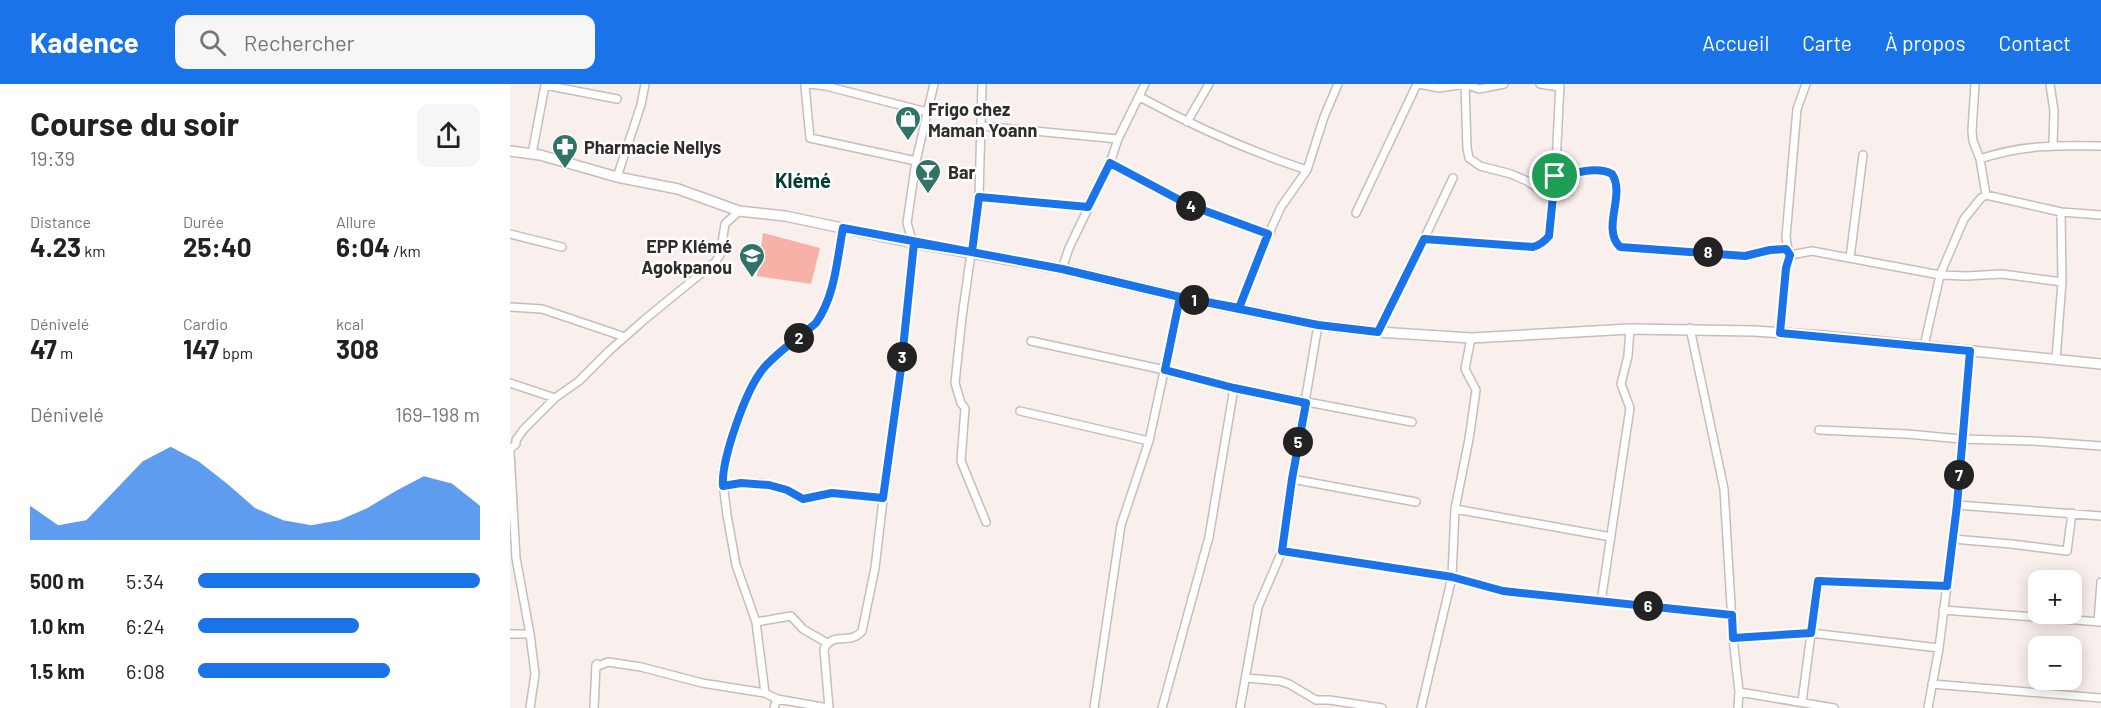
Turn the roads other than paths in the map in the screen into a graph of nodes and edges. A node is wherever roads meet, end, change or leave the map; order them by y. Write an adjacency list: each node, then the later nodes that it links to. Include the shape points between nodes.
1 (645, 84): 32 (street)
2 (808, 84): 18 (street); 28 (street, via 805,86 810,138)
3 (934, 84): 18 (street)
4 (982, 84): 20 (street)
5 (1145, 84): 16 (street)
6 (1209, 84): 19 (street)
7 (1338, 84): 30 (street)
8 (1418, 84): 9 (street, via 1439,88); 40 (street)
9 (1465, 84): 10 (street, via 1479,89); 36 (street, via 1469,158 1480,166 1527,181)
10 (1504, 84)
11 (1540, 84): 15 (street)
12 (1806, 84): 49 (street, via 1797,109)
13 (1975, 84): 27 (street, via 1972,131)
14 (2050, 84): 22 (street)
15 (1559, 86): 31 (street)
16 (1140, 97): 19 (street); 21 (street)
17 (617, 99): 25 (street, via 544,85)
18 (927, 112): 28 (street)
19 (1187, 122): 30 (street, via 1266,157)
20 (982, 126): 21 (street); 35 (street)
21 (1118, 139): 29 (street)
22 (2053, 145): 23 (street); 27 (street)
23 (2101, 146)
24 (510, 151): 25 (street)
25 (532, 154): 32 (street)
26 (1863, 155): 50 (street)
27 (1980, 159): 34 (street)
28 (916, 161): 46 (street, via 907,223)
29 (1110, 163): 37 (street); 44 (street, via 1189,205)
30 (1307, 170): 44 (street)
31 (1555, 176): 36 (street); 49 (street, via 1593,170 1612,174 1617,186 1614,237 1620,247 1745,256 1770,250)
32 (617, 177): 38 (street, via 678,189)
33 (1453, 178): 45 (street)
34 (1986, 195): 39 (street); 52 (street, via 1964,219)
35 (979, 197): 37 (street); 48 (street)
36 (1553, 198): 45 (street, via 1549,236 1540,245)
37 (1088, 207): 51 (street)
38 (739, 211): 42 (street); 62 (street, via 725,224 720,255 715,262)
39 (2061, 212): 41 (street); 53 (street)
40 (1356, 213)
41 (2101, 215)
42 (843, 228): 46 (street); 82 (street, via 831,291 822,315 766,366 749,390 725,459)
43 (510, 234): 47 (street)
44 (1268, 234): 56 (street)
45 (1424, 239): 60 (street)
46 (914, 243): 48 (street); 83 (street)
47 (562, 247)
48 (972, 252): 51 (street); 89 (street, via 955,383 964,408 961,461)
49 (1788, 252): 50 (street, via 1812,251); 61 (street)
50 (1850, 258): 52 (street)
51 (1062, 269): 54 (street)
52 (1940, 275): 53 (street, via 2002,274); 65 (street)
53 (2062, 282): 67 (street)
54 (1180, 297): 56 (street); 69 (street)
55 (510, 307): 62 (street, via 542,309)
56 (1239, 308): 57 (street)
57 (1318, 325): 60 (street); 73 (street)
58 (1690, 328): 59 (street); 61 (street); 98 (street, via 1724,489)
59 (1630, 329): 63 (street); 90 (street, via 1621,384 1630,408)
60 (1378, 332): 63 (street)
61 (1780, 333): 65 (street)
62 (625, 337): 72 (street)
63 (1471, 338): 86 (street, via 1465,369 1476,390)
64 (1030, 341): 69 (street)
65 (1924, 346): 66 (street)
66 (1970, 351): 67 (street); 77 (street)
67 (2056, 359): 68 (street)
68 (2101, 364)
69 (1165, 370): 71 (street); 78 (street)
70 (510, 383): 72 (street)
71 (1234, 388): 73 (street); 119 (street, via 1209,537)
72 (555, 398): 80 (street, via 524,429)
73 (1306, 403): 75 (street); 81 (street)
74 (1020, 411): 78 (street)
75 (1412, 422)
76 (1820, 430): 77 (street)
77 (1961, 439): 79 (street); 85 (street)
78 (1149, 441): 118 (street, via 1121,525)
79 (2101, 446)
80 (510, 451): 103 (street, via 516,558)
81 (1292, 479): 84 (street); 92 (street)
82 (723, 486): 83 (street, via 769,485 803,499 832,493); 99 (street, via 736,565)
83 (883, 498): 105 (street, via 875,568 861,631 856,637)
84 (1416, 502)
85 (1957, 505): 87 (street); 91 (street)
86 (1455, 508): 90 (street); 93 (street)
87 (2072, 513): 88 (street); 91 (street, via 2067,551)
88 (2101, 516)
89 (986, 522)
90 (1611, 537): 96 (street)
91 (1953, 539): 95 (street)
92 (1282, 551): 93 (street); 107 (street, via 1258,608)
93 (1452, 577): 96 (street, via 1503,591); 122 (street)
94 (2101, 582): 100 (street)
95 (1947, 586): 97 (street); 101 (street, via 1818,581)
96 (1601, 602): 98 (street)
97 (1943, 610): 100 (street); 106 (street)
98 (1732, 615): 104 (street)
99 (756, 622): 105 (street, via 791,616 803,629); 110 (street)
100 (2099, 622)
101 (1811, 633): 104 (street); 106 (street); 113 (street)
102 (510, 634): 103 (street)
103 (530, 634): 114 (street, via 535,682)
104 (1733, 638): 109 (street)
105 (827, 643): 117 (street, via 824,649)
106 (1939, 648): 108 (street)
107 (1245, 678): 120 (street); 121 (street, via 1280,681 1316,700)
108 (1932, 684): 111 (street); 125 (street)
109 (1739, 692): 113 (street); 123 (street)
110 (765, 693): 112 (street); 115 (street, via 604,662 596,665)
111 (2101, 698)
112 (777, 699): 116 (street); 117 (street)
113 (1802, 702): 124 (street)
114 (530, 708)
115 (594, 708)
116 (774, 708)
117 (828, 708)
118 (1094, 708)
119 (1162, 708)
120 (1240, 708)
121 (1382, 708)
122 (1421, 708)
123 (1738, 708)
124 (1834, 708)
125 (1928, 708)

